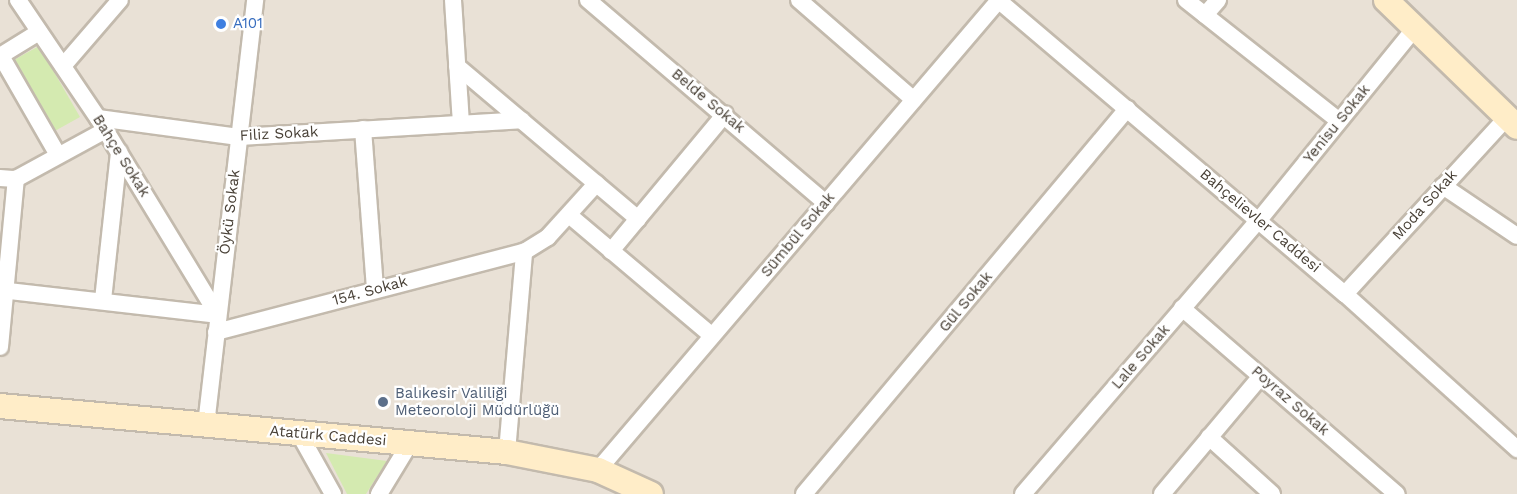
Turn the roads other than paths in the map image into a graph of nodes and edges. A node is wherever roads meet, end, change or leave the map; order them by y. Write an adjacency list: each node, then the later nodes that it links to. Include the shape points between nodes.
1 (18, 0): 13 (street, Bahçe Sokak)
2 (120, 0): 15 (street)
3 (255, 0): 26 (street, Öykü Sokak)
4 (453, 0): 16 (street)
5 (588, 0): 19 (street, Belde Sokak)
6 (799, 0): 17 (street)
7 (999, 0): 17 (street, Sümbül Sokak); 18 (street, Bahçelievler Caddesi)
8 (1186, 0): 11 (street)
9 (1218, 0): 11 (street)
10 (1387, 0): 12 (main road)
11 (1205, 15): 21 (street)
12 (1415, 28): 21 (street, Yenisu Sokak); 22 (main road)
13 (39, 32): 14 (street); 15 (street, Bahçe Sokak)
14 (0, 56): 28 (street)
15 (63, 66): 23 (street, Bahçe Sokak)
16 (458, 66): 20 (street); 24 (street)
17 (914, 100): 32 (street, Sümbül Sokak)
18 (1127, 109): 35 (street, Bahçelievler Caddesi); 59 (street, Gül Sokak)
19 (725, 114): 32 (street, Belde Sokak); 34 (street)
20 (521, 120): 24 (street, Filiz Sokak); 30 (street)
21 (1340, 121): 35 (street, Yenisu Sokak)
22 (1512, 122): 31 (street, Moda Sokak)
23 (102, 124): 26 (street, Filiz Sokak); 27 (street, Bahçe Sokak); 28 (street)
24 (462, 124): 25 (street, Filiz Sokak)
25 (363, 129): 26 (street, Filiz Sokak); 39 (street)
26 (239, 137): 44 (street, Öykü Sokak)
27 (119, 152): 42 (street); 44 (street, Bahçe Sokak)
28 (58, 156): 29 (street)
29 (8, 178): 40 (street)
30 (596, 184): 33 (street, 154. Sokak); 34 (street)
31 (1443, 186): 36 (street); 41 (street, Moda Sokak)
32 (825, 203): 45 (street, Sümbül Sokak)
33 (568, 215): 37 (street); 38 (street, 154. Sokak, via 548,237)
34 (638, 219): 37 (street)
35 (1258, 220): 41 (street, Bahçelievler Caddesi); 43 (street, Lale Sokak)
36 (1517, 236)
37 (610, 251): 45 (street)
38 (524, 252): 39 (street, 154. Sokak); 54 (street)
39 (375, 289): 44 (street, 154. Sokak)
40 (3, 290): 42 (street); 46 (street)
41 (1345, 294): 53 (street, Bahçelievler Caddesi)
42 (103, 300): 44 (street)
43 (1182, 308): 47 (street, Poyraz Sokak); 60 (street, Lale Sokak)
44 (217, 324): 49 (street, Öykü Sokak)
45 (712, 336): 55 (street, Sümbül Sokak)
46 (0, 347)
47 (1261, 376): 51 (street); 63 (street, Poyraz Sokak)
48 (0, 406): 49 (main road, Atatürk Caddesi)
49 (206, 425): 50 (main road, Atatürk Caddesi)
50 (300, 435): 52 (main road, Atatürk Caddesi); 56 (street)
51 (1209, 437): 61 (street); 62 (street)
52 (410, 443): 54 (main road, Atatürk Caddesi); 57 (street)
53 (1517, 448)
54 (507, 453): 55 (main road, Atatürk Caddesi)
55 (598, 470): 58 (main road, Atatürk Caddesi)
56 (333, 494)
57 (379, 494)
58 (651, 494)
59 (804, 494)
60 (1023, 494)
61 (1162, 494)
62 (1272, 494)
63 (1397, 494)

